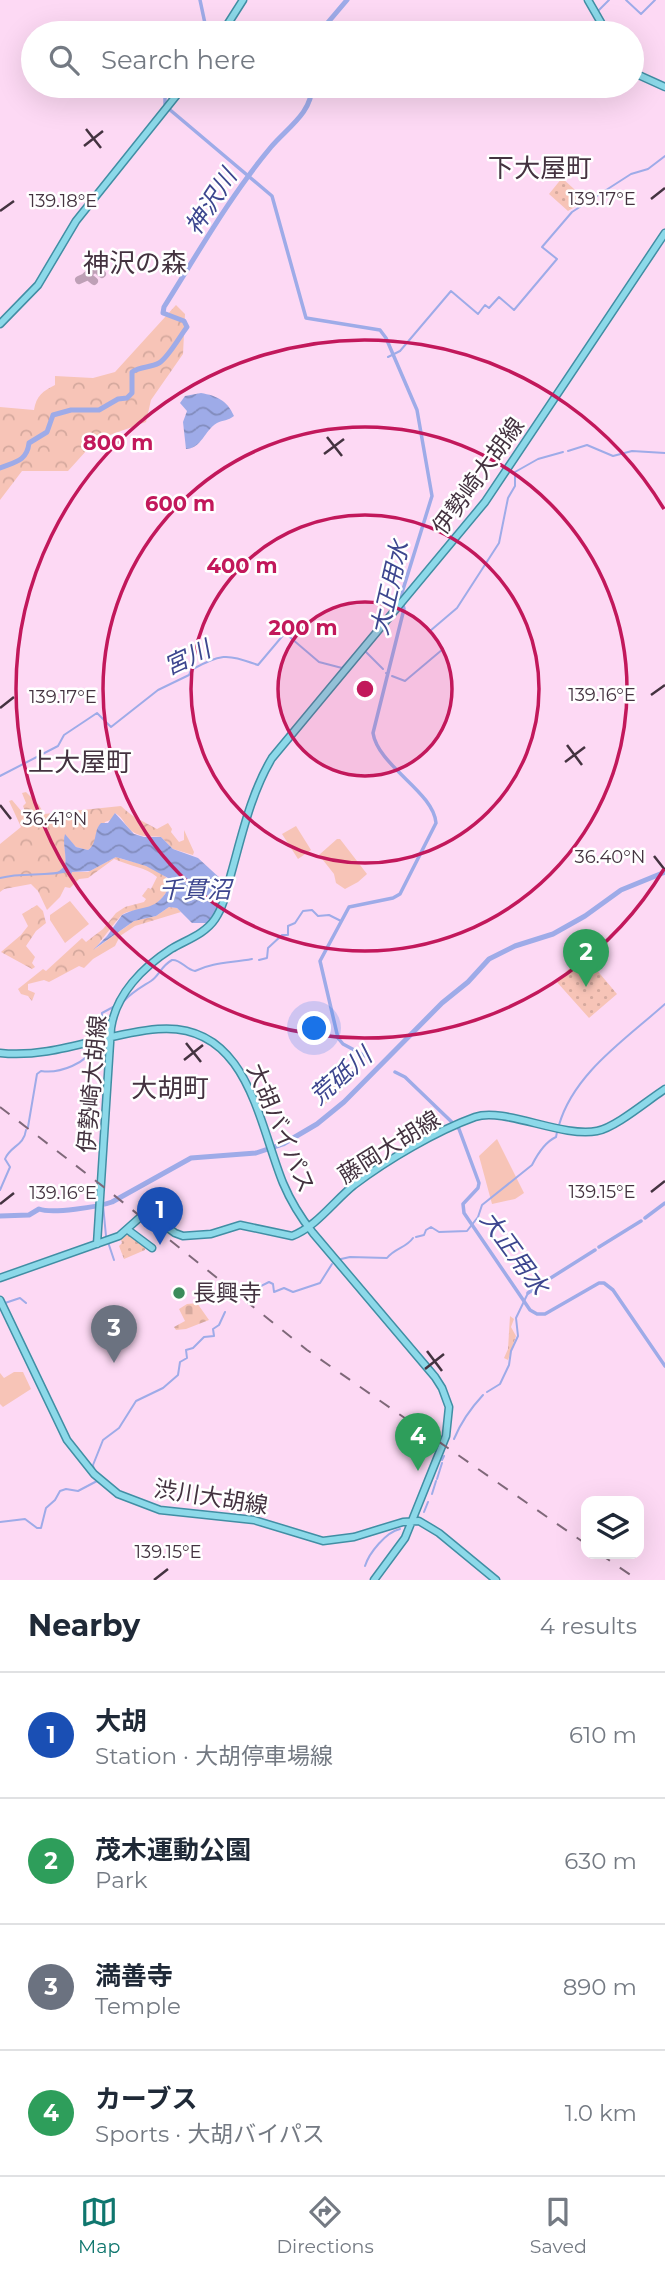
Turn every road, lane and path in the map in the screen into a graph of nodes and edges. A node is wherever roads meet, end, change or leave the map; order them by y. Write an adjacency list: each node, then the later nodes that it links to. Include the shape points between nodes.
1 (243, 0): 3 (main road)
2 (588, 0): 4 (main road)
3 (230, 21)
4 (600, 21)
5 (644, 77): 6 (main road)
6 (665, 87)
7 (174, 98): 9 (main road, via 76,220 41,282)
8 (665, 233): 10 (main road, 伊勢崎大胡線, via 498,485 284,743 263,774 215,920 131,984 117,1005)
9 (0, 324)
10 (110, 1038): 11 (main road, 大胡バイパス, via 36,1053); 13 (main road, 大胡バイパス, via 168,1029 194,1033 230,1056 244,1076 292,1202); 15 (main road, 伊勢崎大胡線)
11 (0, 1053)
12 (665, 1089): 13 (main road, 藤岡大胡線, via 611,1126 594,1132 477,1116 359,1181)
13 (308, 1226): 14 (main road, 藤岡大胡線, via 292,1236 240,1225 185,1236 146,1212); 19 (main road, 大胡バイパス, via 445,1394 448,1429)
14 (128, 1230): 15 (main road, 藤岡大胡線); 16 (main road)
15 (97, 1244): 17 (main road, 藤岡大胡線)
16 (152, 1248)
17 (0, 1278)
18 (1, 1302): 19 (main road, 渋川大胡線, via 75,1452 103,1483 129,1500 169,1511 254,1520 323,1541)
19 (413, 1521): 20 (main road); 21 (main road, via 430,1527)
20 (374, 1580)
21 (496, 1580)

